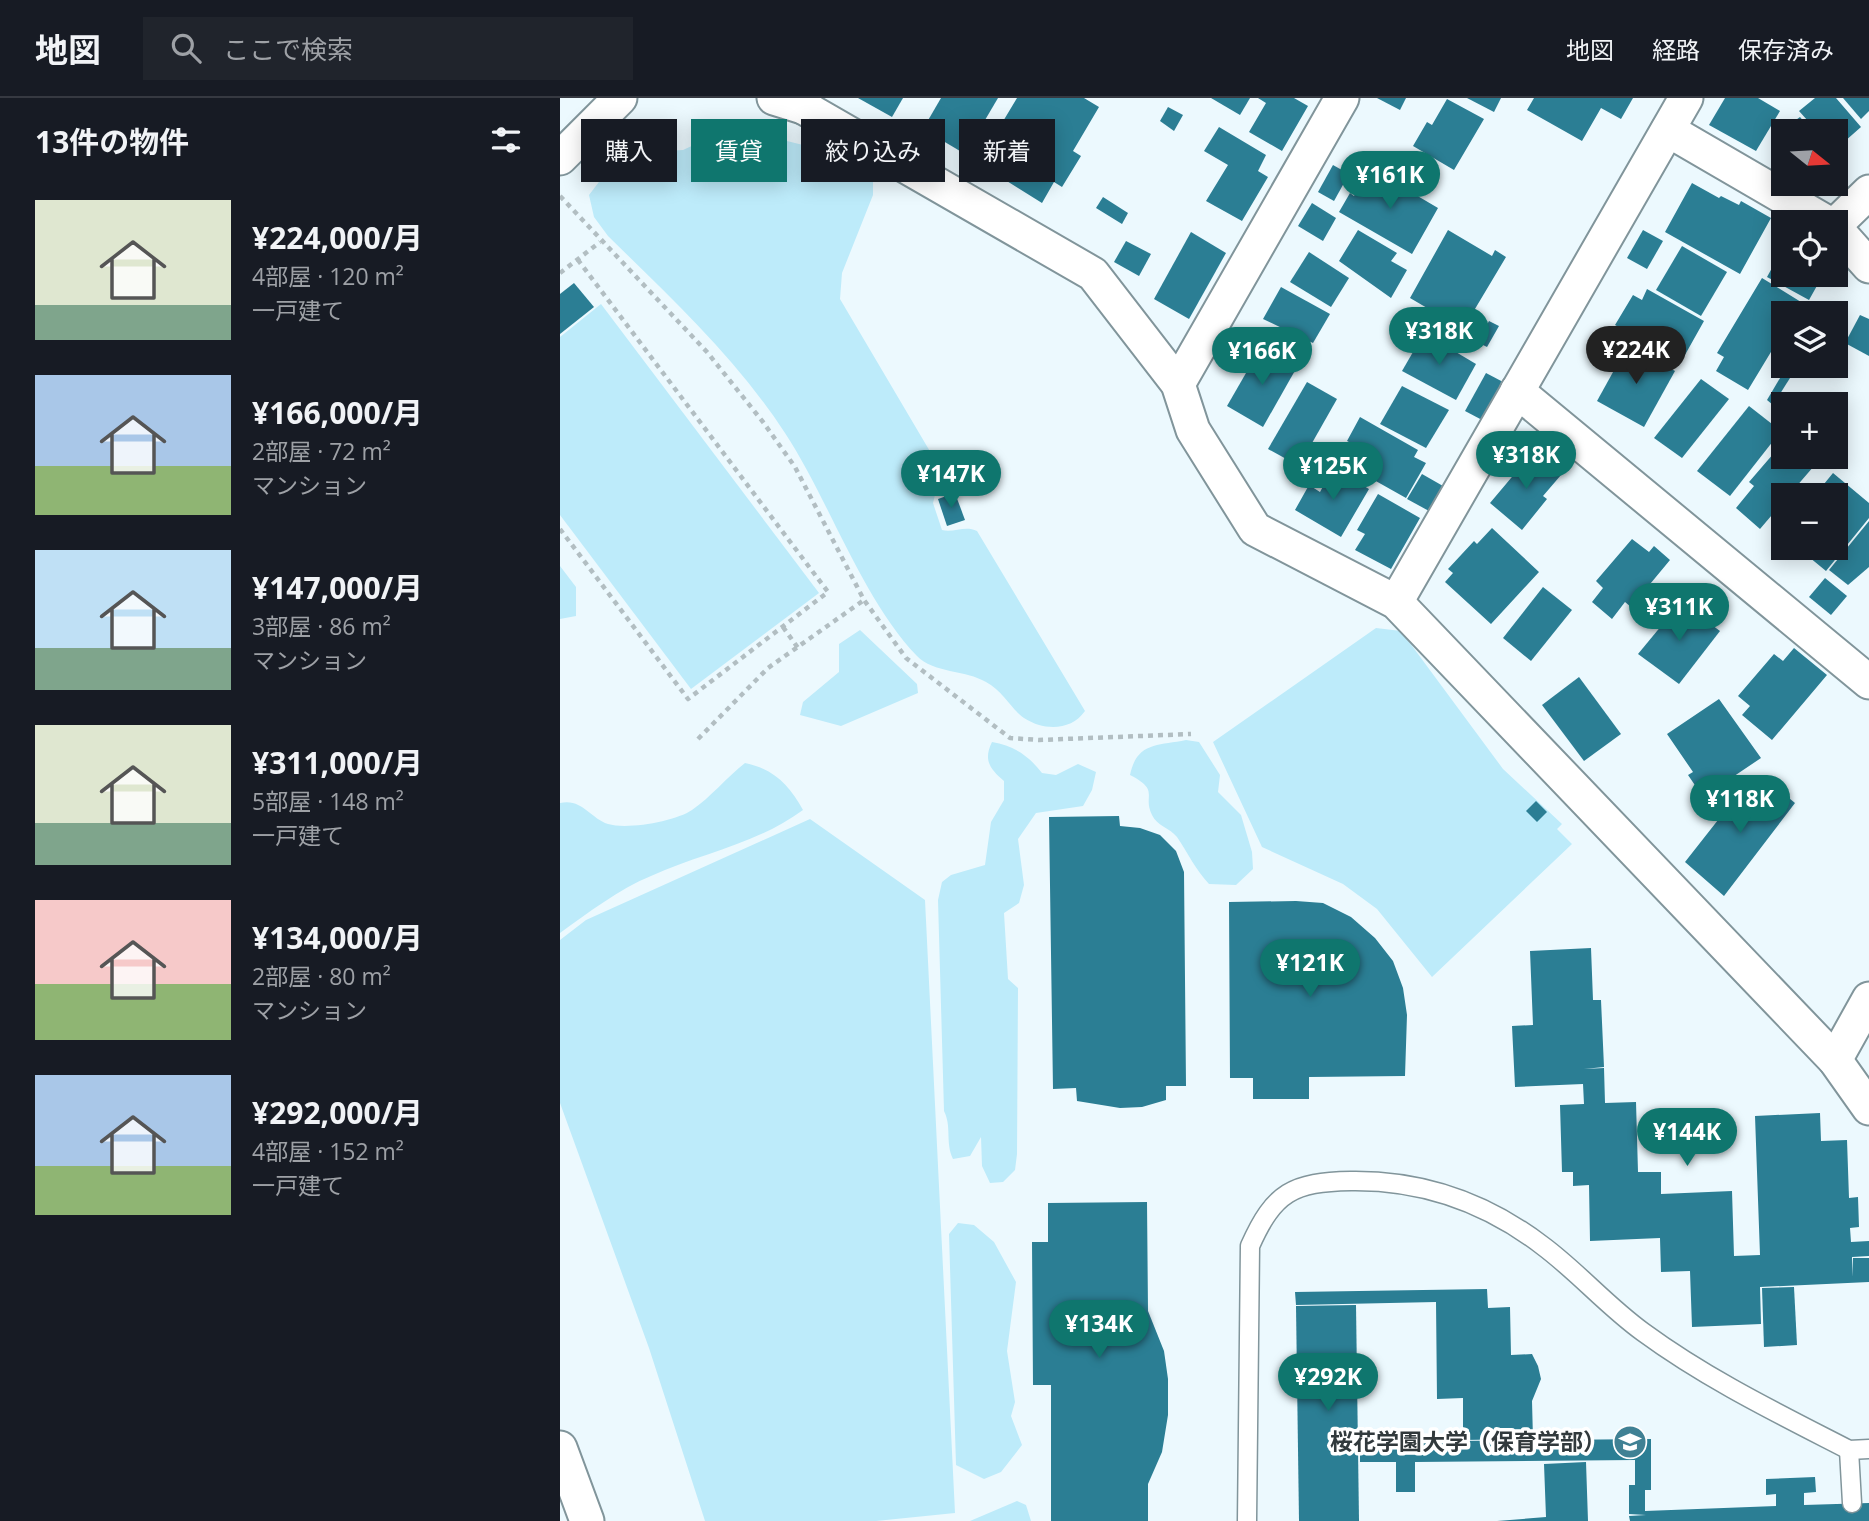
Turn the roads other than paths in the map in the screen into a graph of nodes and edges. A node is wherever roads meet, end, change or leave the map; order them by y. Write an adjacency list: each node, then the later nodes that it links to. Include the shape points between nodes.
1 (620, 98): 6 (street)
2 (1342, 98): 12 (street)
3 (1686, 98): 5 (street)
4 (794, 101): 12 (street, via 1093,274)
5 (1668, 130): 8 (street); 13 (street)
6 (560, 158)
7 (1869, 191): 9 (street)
8 (1805, 210)
9 (1848, 213)
10 (1848, 241): 11 (street)
11 (1869, 266)
12 (1178, 384): 14 (street, via 1193,430 1255,529)
13 (1517, 391): 14 (street); 15 (street)
14 (1396, 602): 17 (street)
15 (1869, 681)
16 (1869, 999): 17 (street)
17 (1835, 1060): 18 (street)
18 (1869, 1108)
19 (560, 1448): 23 (street)
20 (1869, 1449): 21 (lane)
21 (1849, 1450): 22 (lane); 24 (lane, via 1724,1386 1683,1359 1642,1331 1542,1245 1487,1209 1433,1189 1369,1181 1320,1182 1287,1192 1263,1217 1250,1246)
22 (1852, 1503)
23 (587, 1521)
24 (1247, 1521)

